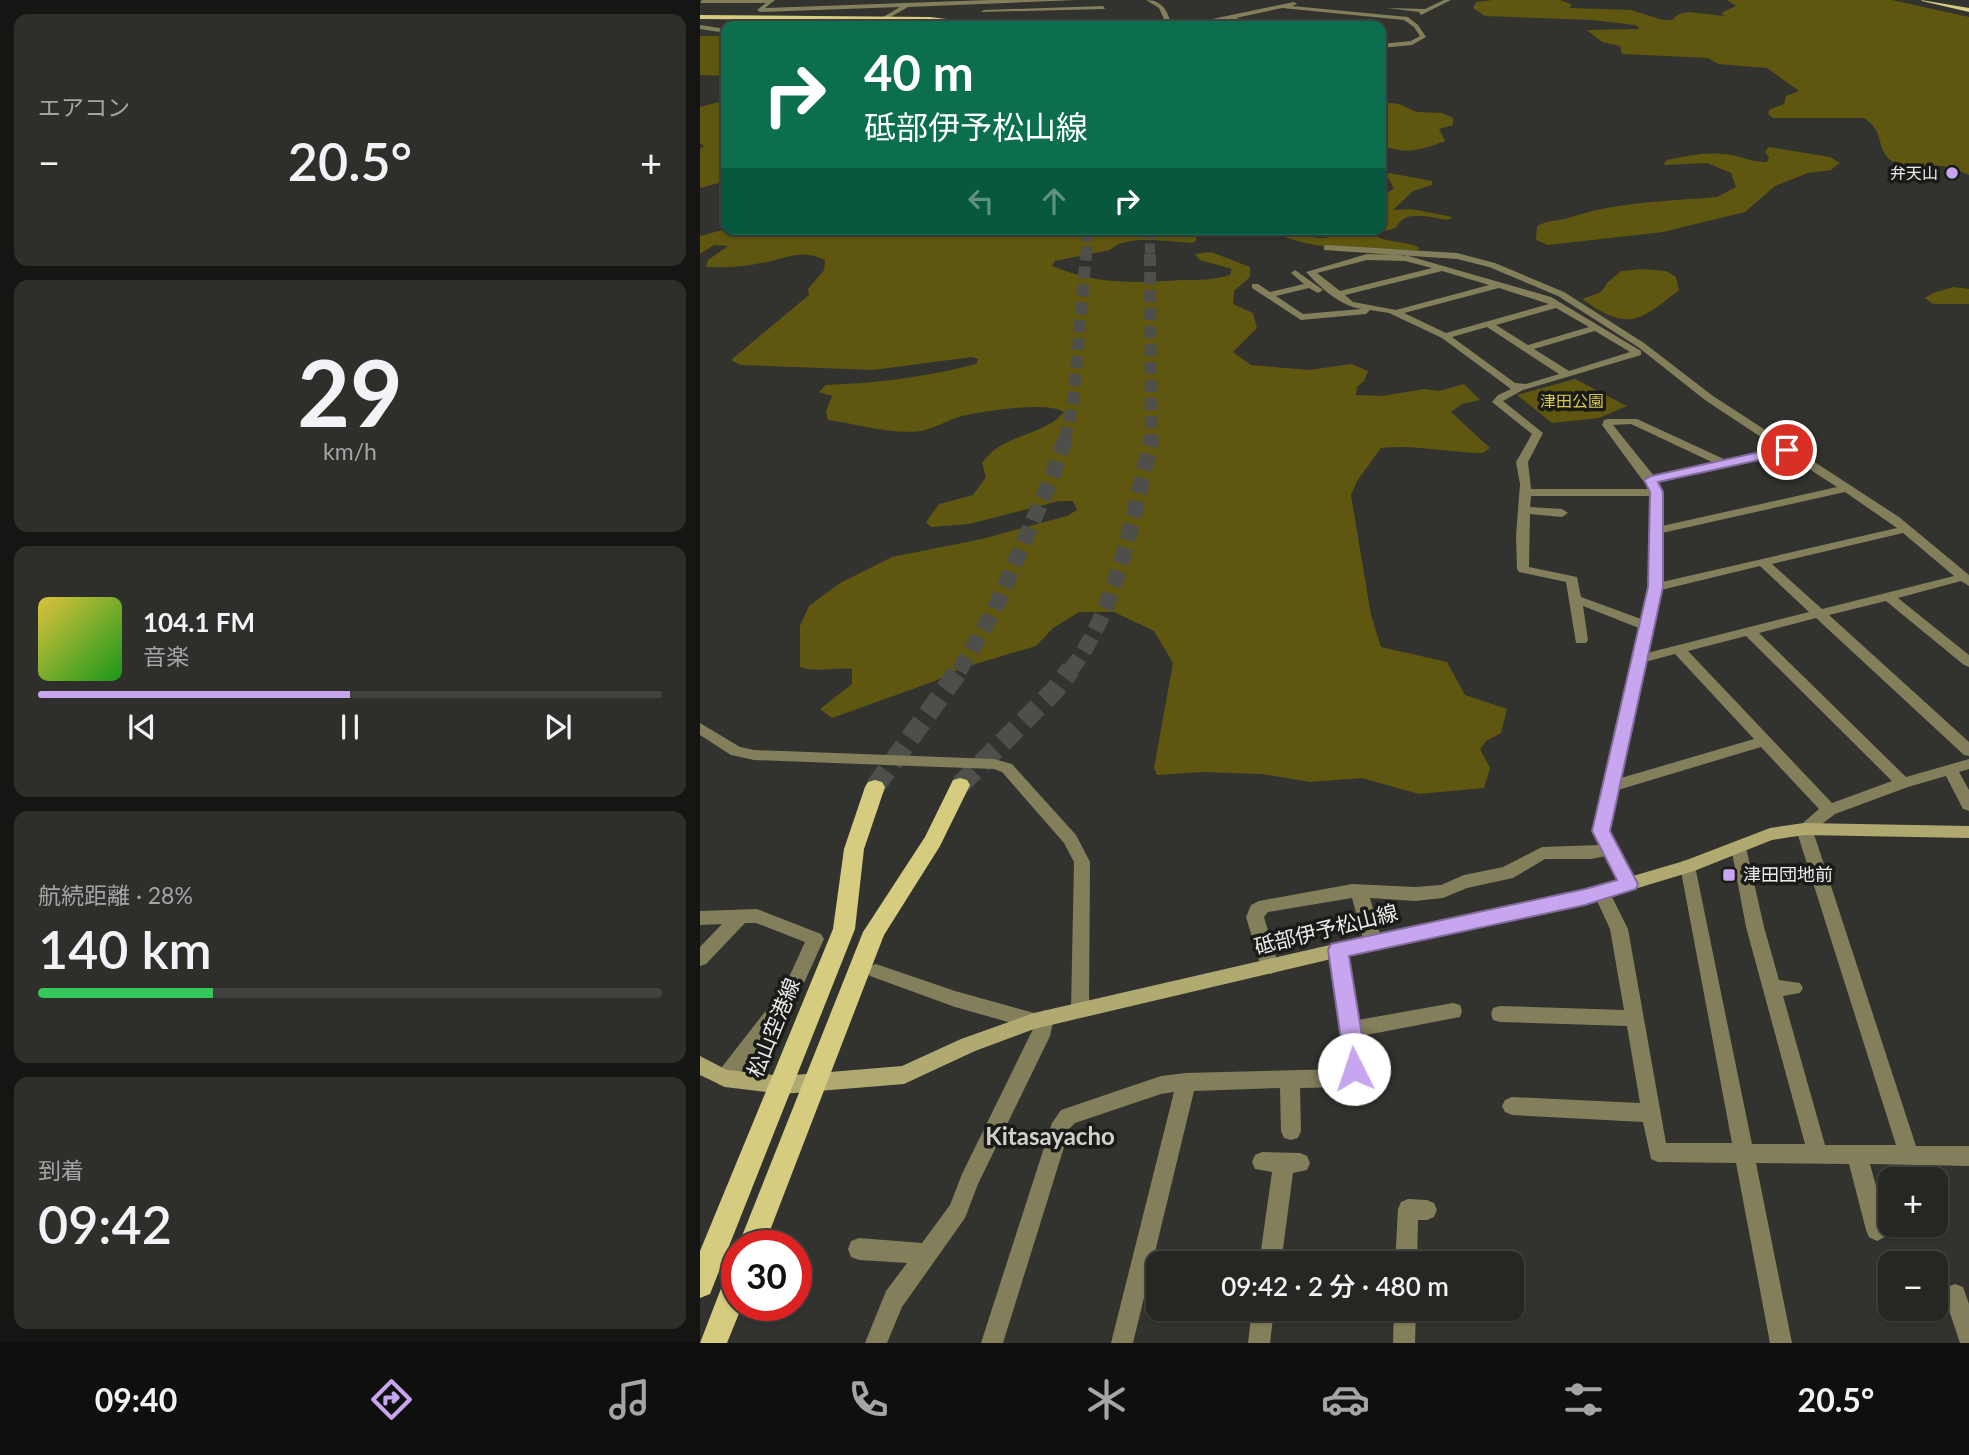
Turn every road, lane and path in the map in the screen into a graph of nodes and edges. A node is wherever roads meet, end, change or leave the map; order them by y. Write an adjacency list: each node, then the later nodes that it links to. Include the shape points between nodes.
1 (869, 0): 12 (street); 17 (street)
2 (1074, 0): 14 (street)
3 (1094, 0): 22 (street)
4 (1149, 0): 34 (street, via 1165,10)
5 (1304, 0): 18 (street)
6 (1448, 0): 16 (street)
7 (1924, 0): 21 (main road)
8 (1935, 0): 21 (main road)
9 (1393, 1): 16 (street)
10 (702, 2): 11 (street)
11 (770, 2): 15 (street); 17 (street, via 760,10)
12 (834, 2)
13 (910, 2): 14 (street); 17 (street); 31 (street)
14 (990, 2): 25 (street)
15 (801, 3)
16 (1440, 4): 24 (street)
17 (862, 7): 28 (street)
18 (1284, 7): 23 (street); 30 (street)
19 (1386, 7): 24 (street)
20 (1103, 8): 22 (street)
21 (1969, 8)
22 (1086, 9): 25 (street)
23 (1266, 11): 26 (street); 29 (street)
24 (1427, 11): 30 (street)
25 (984, 12): 33 (street)
26 (1234, 17): 35 (street); 36 (street)
27 (700, 18): 28 (main road); 31 (main road)
28 (861, 19): 31 (main road)
29 (1307, 19)
30 (1406, 19): 37 (street); 40 (street, via 1423,37)
31 (882, 20): 32 (main road)
32 (901, 21)
33 (980, 21)
34 (1170, 21)
35 (1212, 21)
36 (1248, 21)
37 (1386, 24)
38 (700, 27): 39 (street)
39 (721, 30)
40 (1386, 46)
41 (1327, 248): 58 (street, via 1439,253 1492,265 1577,303)
42 (1442, 268): 45 (street); 48 (street); 48 (street, via 1405,258 1373,256 1310,272)
43 (1295, 273): 44 (street)
44 (1310, 285): 47 (street); 51 (street)
45 (1500, 285): 49 (street); 52 (street)
46 (1255, 286): 47 (street)
47 (1269, 295): 51 (street, via 1301,317)
48 (1336, 295): 50 (street, via 1356,306)
49 (1559, 304): 53 (street); 54 (street)
50 (1370, 307): 51 (street); 52 (street)
51 (1350, 313)
52 (1395, 313): 55 (street)
53 (1489, 324): 55 (street); 56 (street)
54 (1597, 328): 56 (street); 57 (street)
55 (1445, 336): 60 (street)
56 (1527, 348): 59 (street)
57 (1638, 353): 58 (street); 59 (street)
58 (1651, 353): 61 (street)
59 (1568, 375): 60 (street)
60 (1519, 388): 66 (street, via 1497,402 1538,433 1522,462)
61 (1787, 450): 62 (street); 64 (street)
62 (1726, 464): 63 (street); 63 (street, via 1633,421 1608,422)
63 (1651, 480): 65 (street)
64 (1848, 488): 69 (street); 70 (street)
65 (1657, 492): 66 (street); 70 (street)
66 (1525, 493): 67 (street)
67 (1524, 510): 68 (street); 75 (street, via 1523,569 1572,580)
68 (1562, 513)
69 (1906, 529): 71 (street); 72 (street)
70 (1656, 531): 73 (street)
71 (1764, 563): 73 (street); 76 (street)
72 (1966, 580): 74 (street)
73 (1656, 587): 77 (street)
74 (1888, 596): 76 (street); 82 (street)
75 (1574, 599): 77 (street); 79 (street)
76 (1817, 614): 78 (street); 85 (street)
77 (1647, 626): 81 (street)
78 (1749, 631): 80 (street); 88 (street)
79 (1581, 640)
80 (1678, 649): 81 (street); 84 (street)
81 (1640, 659): 90 (street)
82 (1969, 662)
83 (700, 728): 111 (street, via 736,751 754,755 1007,768 1070,839 1082,862)
84 (1764, 741): 90 (street); 93 (street)
85 (1969, 751)
86 (1969, 764): 87 (street)
87 (1950, 769): 88 (street); 92 (street)
88 (1903, 783): 93 (street)
89 (960, 785): 121 (main road, via 933,841 874,932)
90 (1611, 786): 97 (street, via 1601,831)
91 (875, 787): 122 (main road, 松山空港線, via 854,849 844,929)
92 (1969, 805)
93 (1829, 810): 94 (street)
94 (1804, 829): 95 (main road, 砥部伊予松山線); 96 (main road, 砥部伊予松山線, via 1770,834); 129 (street)
95 (1969, 832)
96 (1739, 846): 98 (main road, 砥部伊予松山線); 109 (street)
97 (1609, 849): 99 (street); 100 (street, via 1542,853 1507,873 1443,891)
98 (1688, 866): 99 (main road, 砥部伊予松山線); 126 (street)
99 (1629, 884): 101 (main road, 砥部伊予松山線)
100 (1359, 891): 104 (street); 107 (street, via 1256,910)
101 (1601, 892): 104 (main road, 砥部伊予松山線); 114 (street, via 1619,929)
102 (740, 917): 103 (street); 106 (street); 118 (street, via 757,916 816,939 792,991)
103 (700, 918)
104 (1373, 942): 105 (main road, 砥部伊予松山線)
105 (1338, 950): 107 (main road, 砥部伊予松山線); 116 (street)
106 (700, 959)
107 (1270, 967): 111 (main road, 砥部伊予松山線)
108 (876, 971): 115 (street, via 954,999)
109 (1772, 988): 110 (street); 127 (street)
110 (1794, 988)
111 (1080, 1009): 115 (main road, 砥部伊予松山線)
112 (1453, 1011): 116 (street)
113 (1500, 1014): 114 (street)
114 (1635, 1018): 124 (street)
115 (1040, 1020): 121 (main road, 砥部伊予松山線, via 968,1045 904,1075); 138 (street, via 1041,1036 958,1211)
116 (1350, 1030): 119 (street, via 1355,1060 1348,1078)
117 (700, 1065): 118 (main road, 砥部伊予松山線)
118 (725, 1078): 122 (main road, 砥部伊予松山線)
119 (1290, 1081): 120 (street); 125 (street)
120 (1186, 1082): 147 (street, via 1161,1085 1068,1116 1062,1123); 148 (street)
121 (814, 1084): 122 (main road, 砥部伊予松山線); 133 (main road)
122 (782, 1085): 139 (main road, 松山空港線)
123 (1512, 1106): 124 (street)
124 (1652, 1112): 126 (street, via 1658,1153)
125 (1291, 1131)
126 (1744, 1153): 127 (street); 151 (street)
127 (1818, 1154): 128 (street)
128 (1857, 1155): 129 (street); 134 (street)
129 (1909, 1155): 130 (street)
130 (1969, 1156)
131 (1262, 1161): 136 (street, via 1292,1162)
132 (1427, 1210): 137 (street, via 1408,1209)
133 (757, 1230)
134 (1877, 1230)
135 (859, 1249): 138 (street)
136 (1273, 1251)
137 (1406, 1251)
138 (928, 1254): 146 (street, via 894,1299)
139 (700, 1284)
140 (1955, 1295): 144 (street)
141 (722, 1321): 145 (main road)
142 (1262, 1321): 149 (street)
143 (1405, 1321): 150 (street)
144 (1969, 1337)
145 (713, 1343)
146 (875, 1343)
147 (992, 1343)
148 (1122, 1343)
149 (1259, 1343)
150 (1404, 1343)
151 (1782, 1343)

